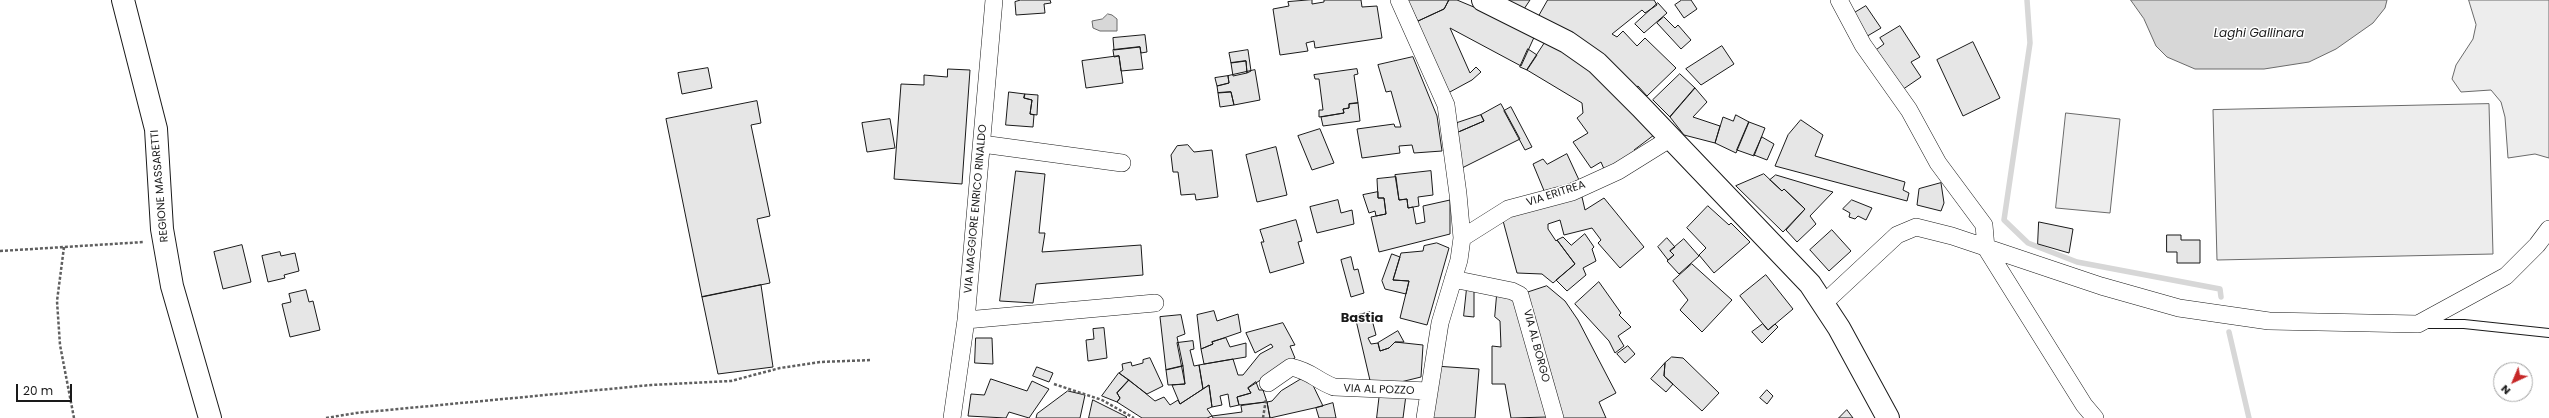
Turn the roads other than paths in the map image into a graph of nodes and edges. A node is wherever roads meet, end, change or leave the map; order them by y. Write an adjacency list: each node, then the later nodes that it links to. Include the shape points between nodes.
1 (123, 0): 20 (main road, REGIONE MASSARETTI, via 156,129 164,241 172,286)
2 (994, 0): 7 (street, VIA MAGGIORE ENRICO RINALDO)
3 (1399, 0): 10 (street, via 1446,105)
4 (1483, 0): 6 (main road, via 1567,42 1597,63)
5 (1839, 0): 11 (street, via 1863,45 1909,110 1938,164 1984,224)
6 (1671, 138): 10 (street, VIA ERITREA, via 1618,171 1572,192 1508,209); 14 (main road, via 1792,263)
7 (982, 144): 8 (street); 15 (street, VIA MAGGIORE ENRICO RINALDO)
8 (1122, 163)
9 (2549, 229): 16 (street, via 2506,276)
10 (1462, 238): 12 (street)
11 (1986, 248): 14 (street, via 1916,227 1896,234); 16 (street, via 2101,286 2179,308 2269,321); 25 (street, via 2084,405)
12 (1453, 279): 19 (street, via 1440,323); 23 (street, VIA AL BORGO, via 1512,291 1520,295)
13 (1155, 303): 15 (street)
14 (1824, 303): 24 (main road)
15 (966, 320): 21 (street, VIA MAGGIORE ENRICO RINALDO)
16 (2418, 324): 17 (lane, via 2464,324)
17 (2549, 333)
18 (1268, 383): 19 (street, VIA AL POZZO, via 1290,367 1308,371 1334,388)
19 (1429, 391): 22 (street)
20 (210, 418)
21 (952, 418)
22 (1425, 418)
23 (1555, 418)
24 (1888, 418)
25 (2095, 418)

